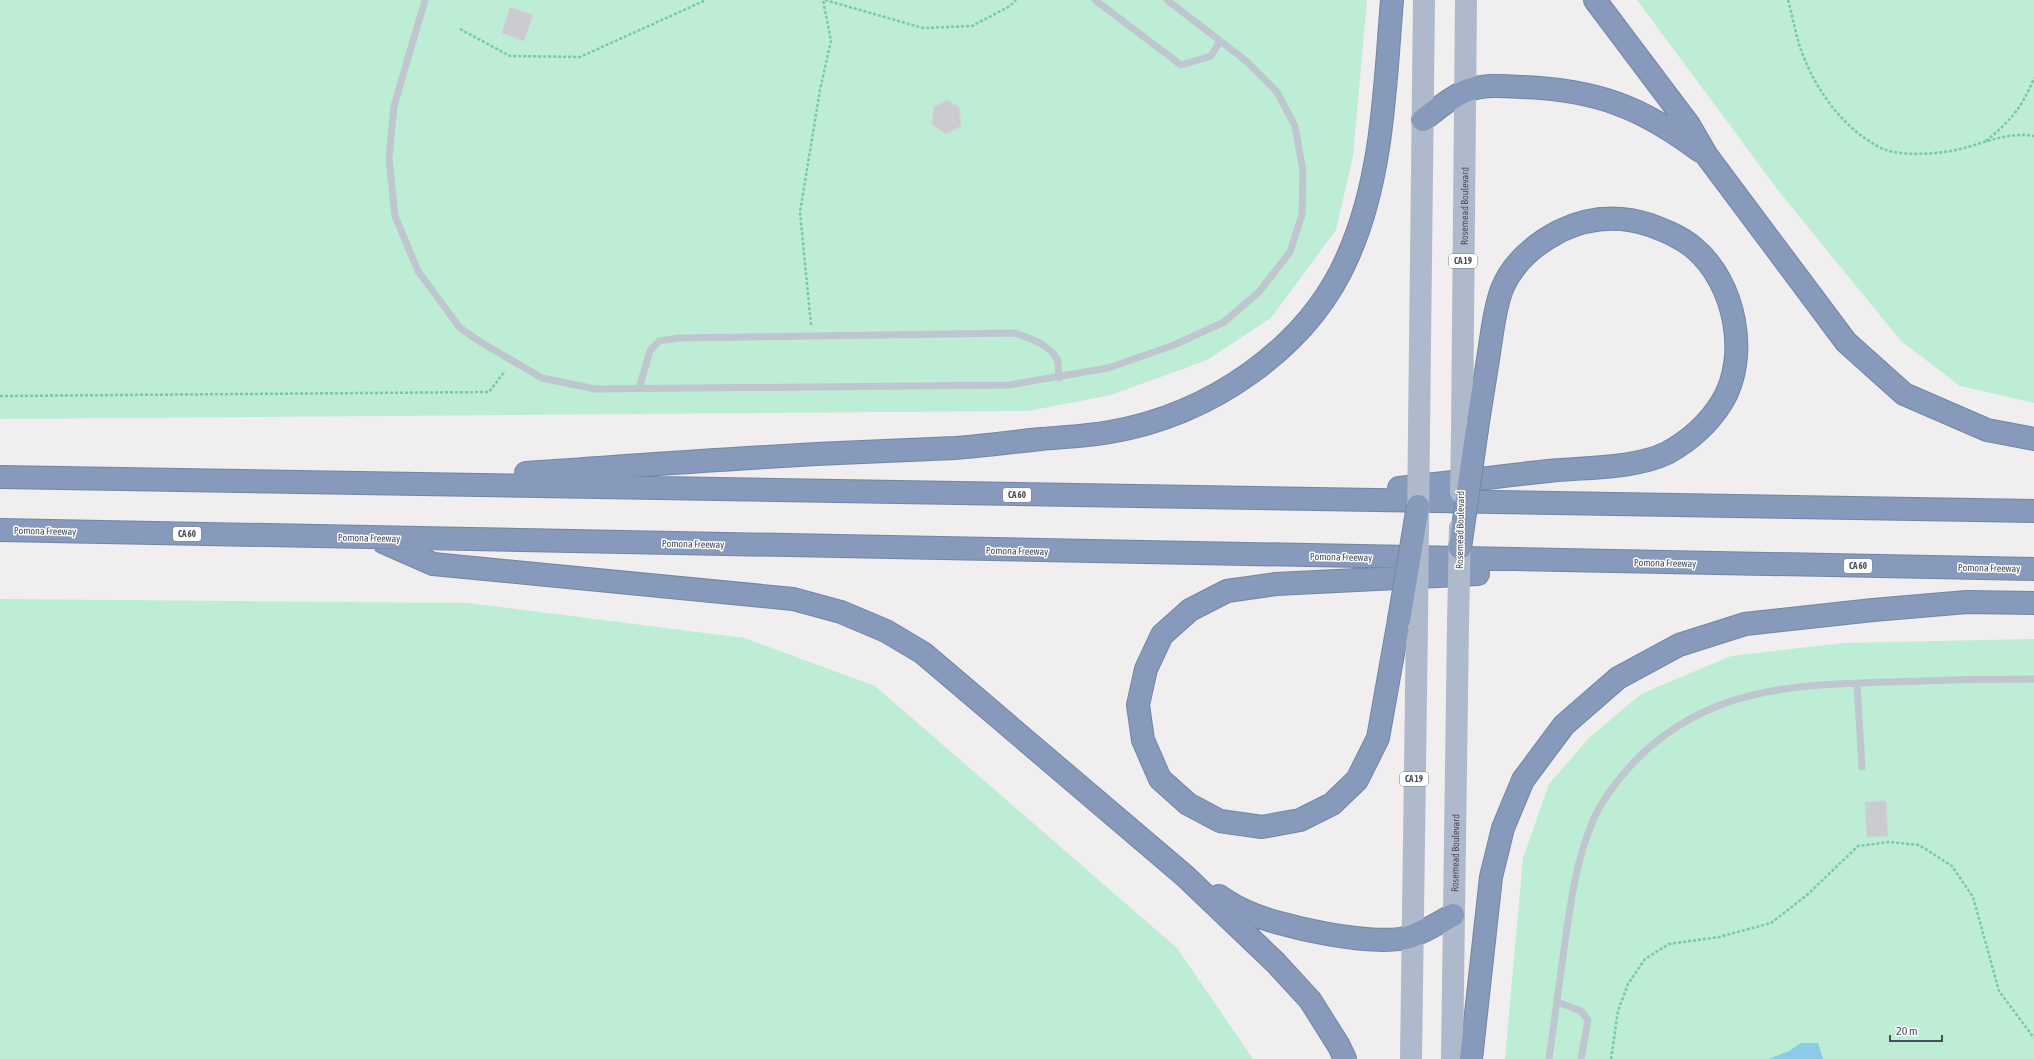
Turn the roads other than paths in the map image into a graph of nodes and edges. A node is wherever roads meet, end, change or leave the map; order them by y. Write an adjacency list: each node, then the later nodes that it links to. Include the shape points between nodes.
1 (425, 0): 13 (lane, via 394,106 389,158 395,216 418,271 460,328 542,378 595,388)
2 (1095, 0): 8 (lane, via 1181,65 1211,56)
3 (1167, 0): 8 (lane)
4 (1392, 0): 17 (highway, via 1375,170 1365,214 1348,258 1327,295 1299,330 1268,360 1236,384 1201,402 1162,418 1111,432 956,448 838,453)
5 (1424, 0): 10 (main road)
6 (1466, 0): 9 (main road, Rosemead Boulevard / CA 19)
7 (1594, 0): 11 (highway, via 1689,126)
8 (1220, 41): 12 (lane, via 1245,60 1276,92 1295,126 1303,171 1302,215 1290,252 1259,292 1224,322 1174,346 1108,368)
9 (1465, 91): 10 (highway); 11 (highway, via 1487,86 1553,88 1582,92 1644,114); 14 (main road, Rosemead Boulevard / CA 19)
10 (1423, 120): 19 (main road, bridge)
11 (1707, 156): 15 (highway, via 1846,342 1904,394 1987,430)
12 (1059, 378): 13 (lane, via 1008,385); 13 (lane, via 1058,360 1051,351 1034,340 1015,333 680,338 659,341 650,351)
13 (639, 388)
14 (1469, 430): 18 (highway, via 1502,289 1518,261 1542,240 1575,224 1607,218 1638,221 1668,232 1694,248 1724,288 1734,315 1737,343 1732,376 1723,401 1708,421 1689,439 1666,454 1609,467 1551,471); 23 (highway, bridge)
15 (2034, 439)
16 (0, 477): 17 (highway, CA 60)
17 (368, 483): 18 (highway, CA 60)
18 (1303, 499): 20 (highway, CA 60)
19 (1418, 506): 27 (highway, bridge)
20 (2034, 511)
21 (0, 530): 22 (highway, Pomona Freeway / CA 60)
22 (375, 538): 24 (highway, Pomona Freeway / CA 60); 31 (highway, via 433,564 793,599 841,612 886,631 923,653)
23 (1460, 548): 32 (main road, Rosemead Boulevard, bridge)
24 (1683, 564): 25 (highway, Pomona Freeway / CA 60); 27 (highway, via 1276,584 1227,592 1190,610 1162,635 1146,669 1138,705 1143,740 1160,779 1188,804 1220,821 1262,827 1300,820 1332,804 1357,780 1378,738)
25 (2034, 569)
26 (2034, 603): 38 (highway, via 1968,602 1745,624 1679,645 1618,678 1564,725 1523,780 1503,828 1491,876)
27 (1408, 621): 33 (main road, CA 19)
28 (2034, 679): 29 (lane)
29 (1857, 683): 30 (lane); 34 (lane, via 1772,690 1728,701 1682,722 1650,746 1619,778 1592,822 1575,873)
30 (1862, 767)
31 (1185, 876): 33 (highway, via 1243,911 1288,926 1382,940); 35 (highway, via 1276,963 1310,1000)
32 (1453, 915): 33 (highway); 37 (main road, Rosemead Boulevard)
33 (1412, 937): 36 (main road, CA 19)
34 (1557, 1002): 39 (lane); 40 (lane, via 1581,1011 1588,1020)
35 (1345, 1059)
36 (1411, 1059)
37 (1452, 1059)
38 (1471, 1059)
39 (1549, 1059)
40 (1582, 1059)

